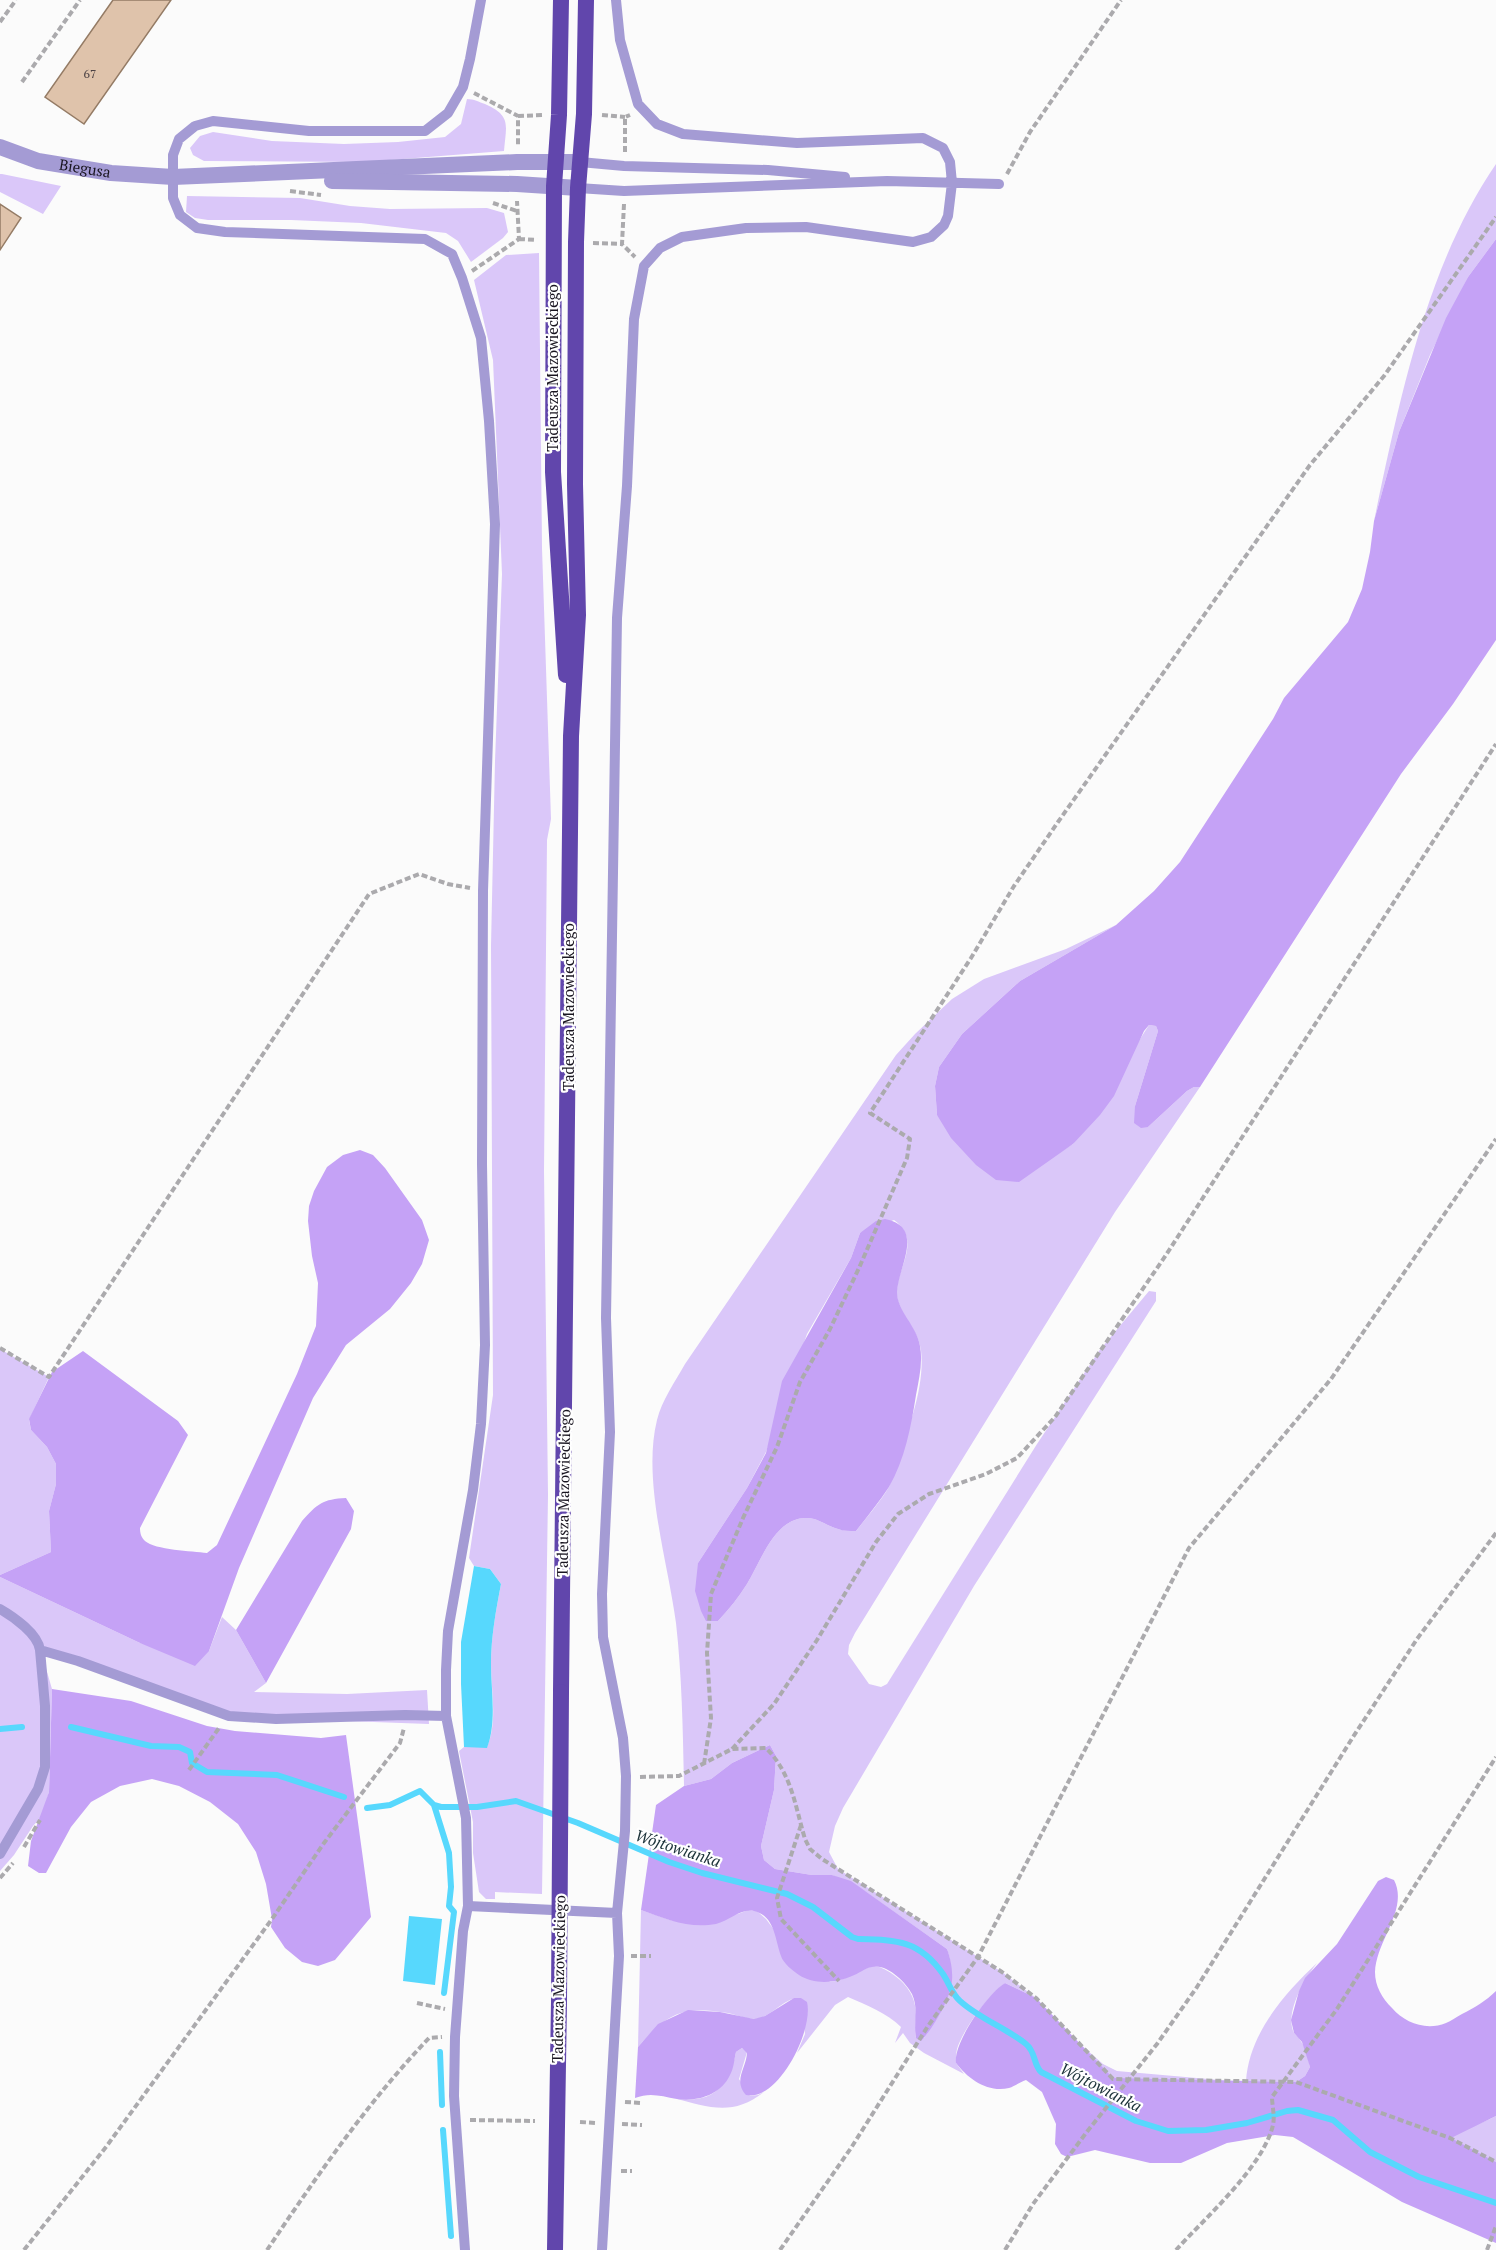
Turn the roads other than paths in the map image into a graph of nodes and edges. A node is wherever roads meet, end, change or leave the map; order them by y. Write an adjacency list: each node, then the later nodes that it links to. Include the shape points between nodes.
1 (481, 0): 9 (lane, via 463,87 448,113 425,131 309,131 213,121 195,126 179,139 173,155)
2 (561, 0): 6 (main road, Tadeusza Mazowieckiego)
3 (586, 0): 7 (main road, Tadeusza Mazowieckiego)
4 (616, 0): 11 (lane, via 620,40 638,104 657,124 683,134 797,143 923,138 943,148 950,162)
5 (0, 147): 9 (street, Biegusa, via 38,161 111,173)
6 (555, 161): 7 (street); 8 (street); 13 (main road, Tadeusza Mazowieckiego)
7 (580, 162): 10 (lane, via 768,170); 14 (main road, Tadeusza Mazowieckiego)
8 (260, 175): 9 (street, Biegusa); 13 (street, via 375,183)
9 (173, 177): 18 (lane, via 173,198 180,215 197,228 425,239 452,254 481,338 495,524 483,891 485,1345 473,1490 448,1630)
10 (887, 182): 11 (lane); 14 (lane, via 624,191)
11 (952, 183): 12 (lane); 21 (lane, via 944,225 931,237 913,242 806,227 747,228 682,237 660,248 644,266 634,319 617,618 606,1318 610,1432 602,1594 603,1637 623,1738 626,1776)
12 (999, 184)
13 (554, 186): 14 (street); 15 (main road, Tadeusza Mazowieckiego, via 554,472)
14 (578, 189): 15 (main road, Tadeusza Mazowieckiego, via 578,615)
15 (571, 736): 23 (main road, Tadeusza Mazowieckiego, bridge)
16 (0, 1609): 17 (lane, via 39,1642)
17 (40, 1650): 18 (lane, via 229,1716); 19 (lane, via 45,1767 38,1789)
18 (446, 1716): 20 (lane, via 466,1818)
19 (0, 1854)
20 (468, 1906): 21 (lane); 22 (lane, via 455,2037 454,2096)
21 (617, 1913): 24 (lane, via 619,1956)
22 (465, 2250)
23 (555, 2250)
24 (602, 2250)

